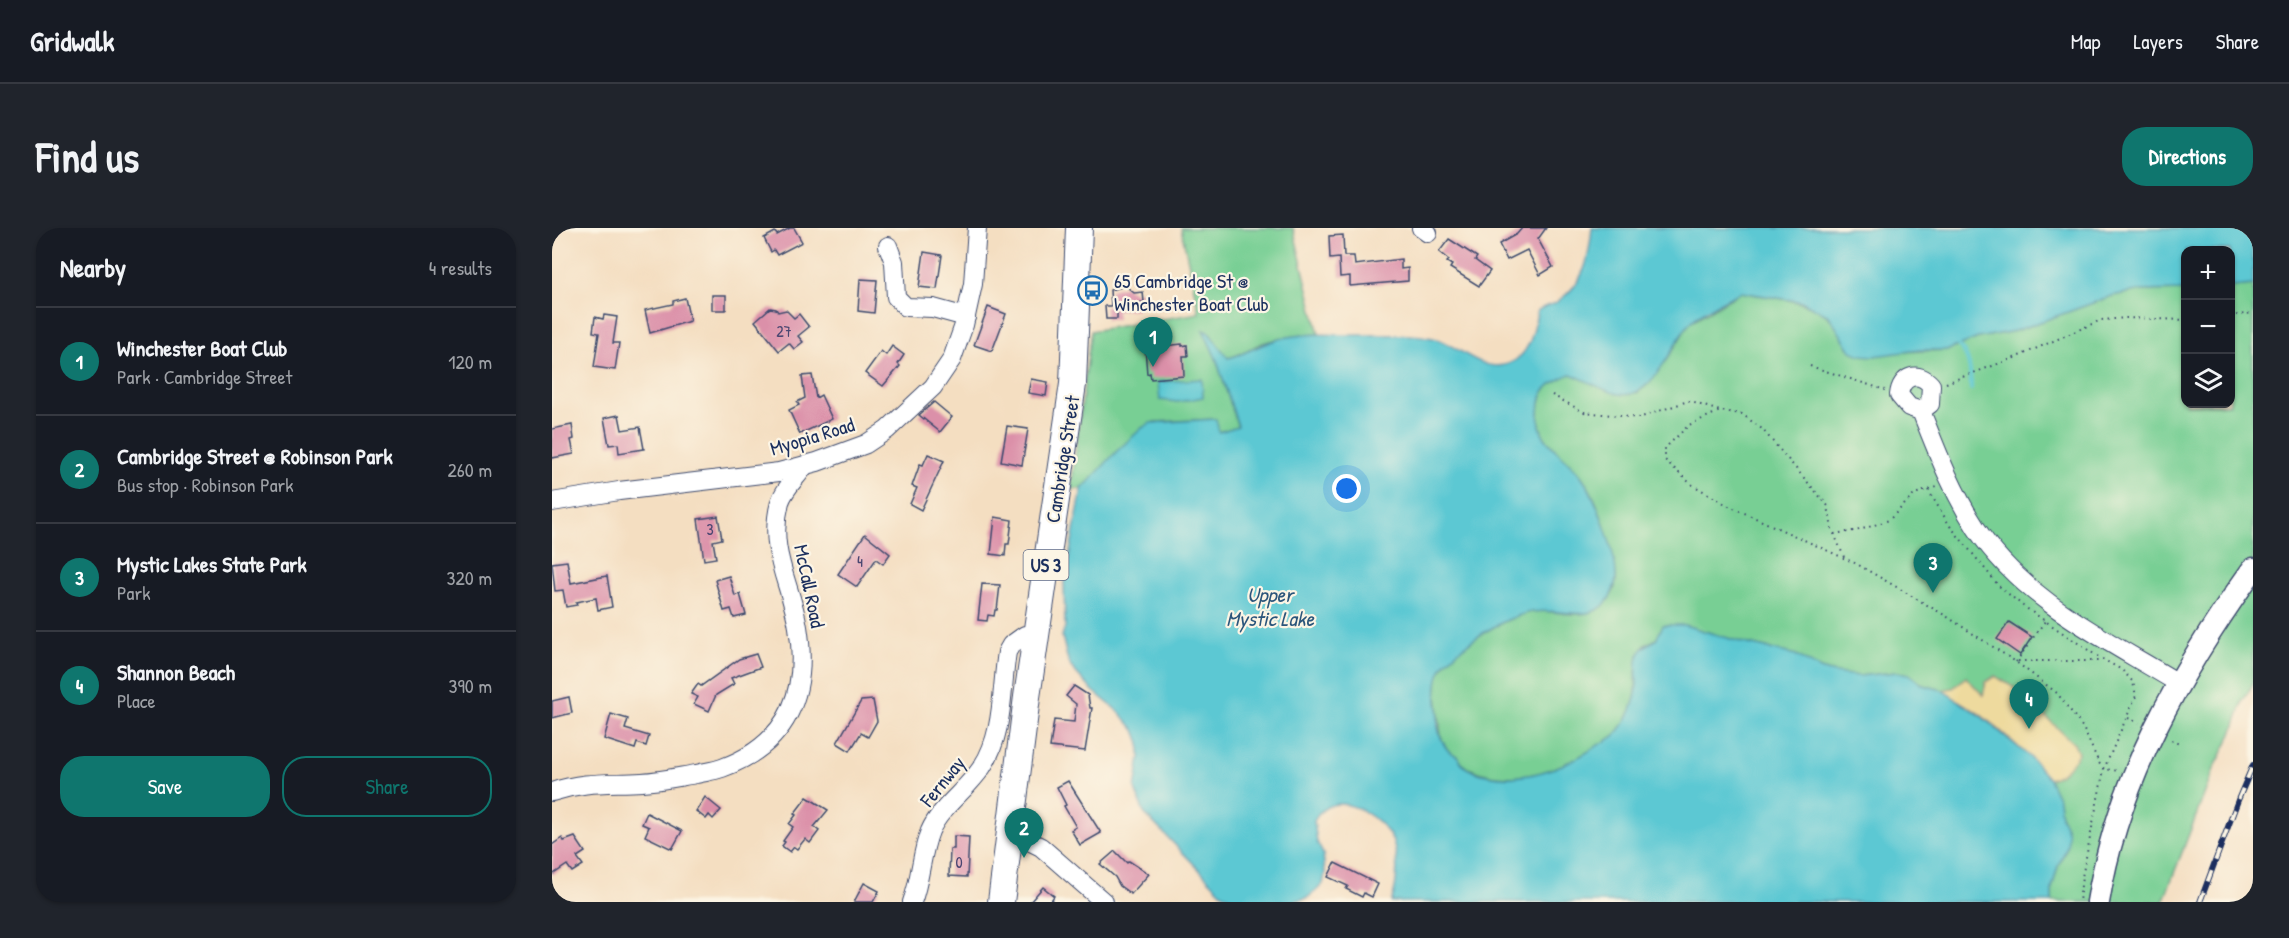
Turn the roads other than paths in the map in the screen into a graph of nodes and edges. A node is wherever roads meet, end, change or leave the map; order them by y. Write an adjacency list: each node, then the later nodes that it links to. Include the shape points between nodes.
1 (977, 228): 4 (street, Myopia Road)
2 (1080, 228): 9 (highway, Cambridge Street / US 3, via 1076,363)
3 (888, 246): 4 (street, via 894,262 896,297 906,307 933,308)
4 (966, 317): 6 (street, Myopia Road, via 952,359 933,387 902,417 866,444)
5 (1921, 411): 5 (street, via 1930,404 1932,388 1920,376 1911,376 1900,386 1899,395 1909,408); 10 (street, via 1950,482 1977,529 2026,585 2068,617)
6 (805, 465): 7 (street, Myopia Road, via 779,472); 11 (street, McCall Road, via 789,484 779,509 779,563 798,627 800,670 797,698 776,735 753,754 721,769 667,780 576,784)
7 (552, 502)
8 (2253, 569): 10 (main road)
9 (1036, 636): 12 (highway, Cambridge Street / US 3); 13 (street, Fernway, via 1025,635 1007,652 997,735 983,765 930,831)
10 (2178, 683): 16 (main road, via 2126,794 2110,840)
11 (552, 792)
12 (1009, 831): 14 (highway, Cambridge Street / US 3); 15 (street, via 1041,847)
13 (912, 902)
14 (1001, 902)
15 (1104, 902)
16 (2098, 902)

